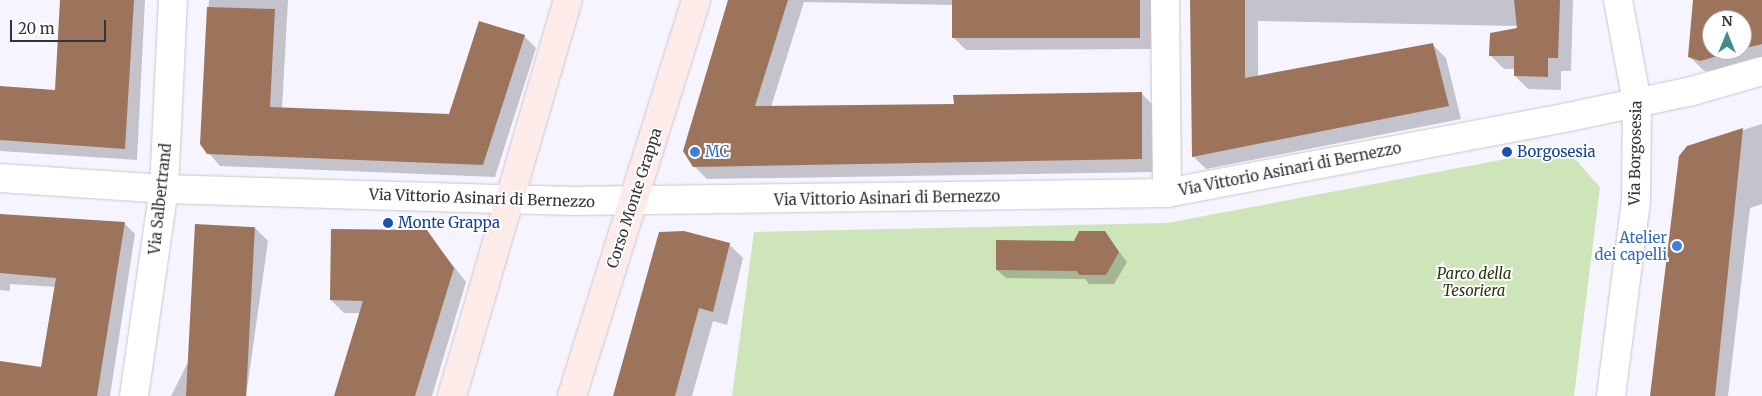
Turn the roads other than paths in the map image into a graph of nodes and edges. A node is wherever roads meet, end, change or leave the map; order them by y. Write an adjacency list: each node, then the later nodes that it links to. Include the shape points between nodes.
1 (173, 0): 9 (street, Via Salbertrand)
2 (568, 0): 11 (street)
3 (696, 0): 12 (street, Corso Monte Grappa)
4 (1165, 0): 10 (street)
5 (1618, 0): 7 (street, Via Borgosesia)
6 (1762, 71): 7 (street, Via Vittorio Asinari di Bernezzo)
7 (1637, 102): 10 (street, Via Vittorio Asinari di Bernezzo); 16 (street, Via Borgosesia, via 1636,200)
8 (0, 178): 9 (street, Via Vittorio Asinari di Bernezzo)
9 (164, 189): 11 (street, Via Vittorio Asinari di Bernezzo); 13 (street, Via Salbertrand)
10 (1167, 193): 12 (street, Via Vittorio Asinari di Bernezzo)
11 (507, 200): 12 (street, Via Vittorio Asinari di Bernezzo); 14 (street)
12 (633, 202): 15 (street, Corso Monte Grappa)
13 (134, 396)
14 (452, 396)
15 (572, 396)
16 (1611, 396)

